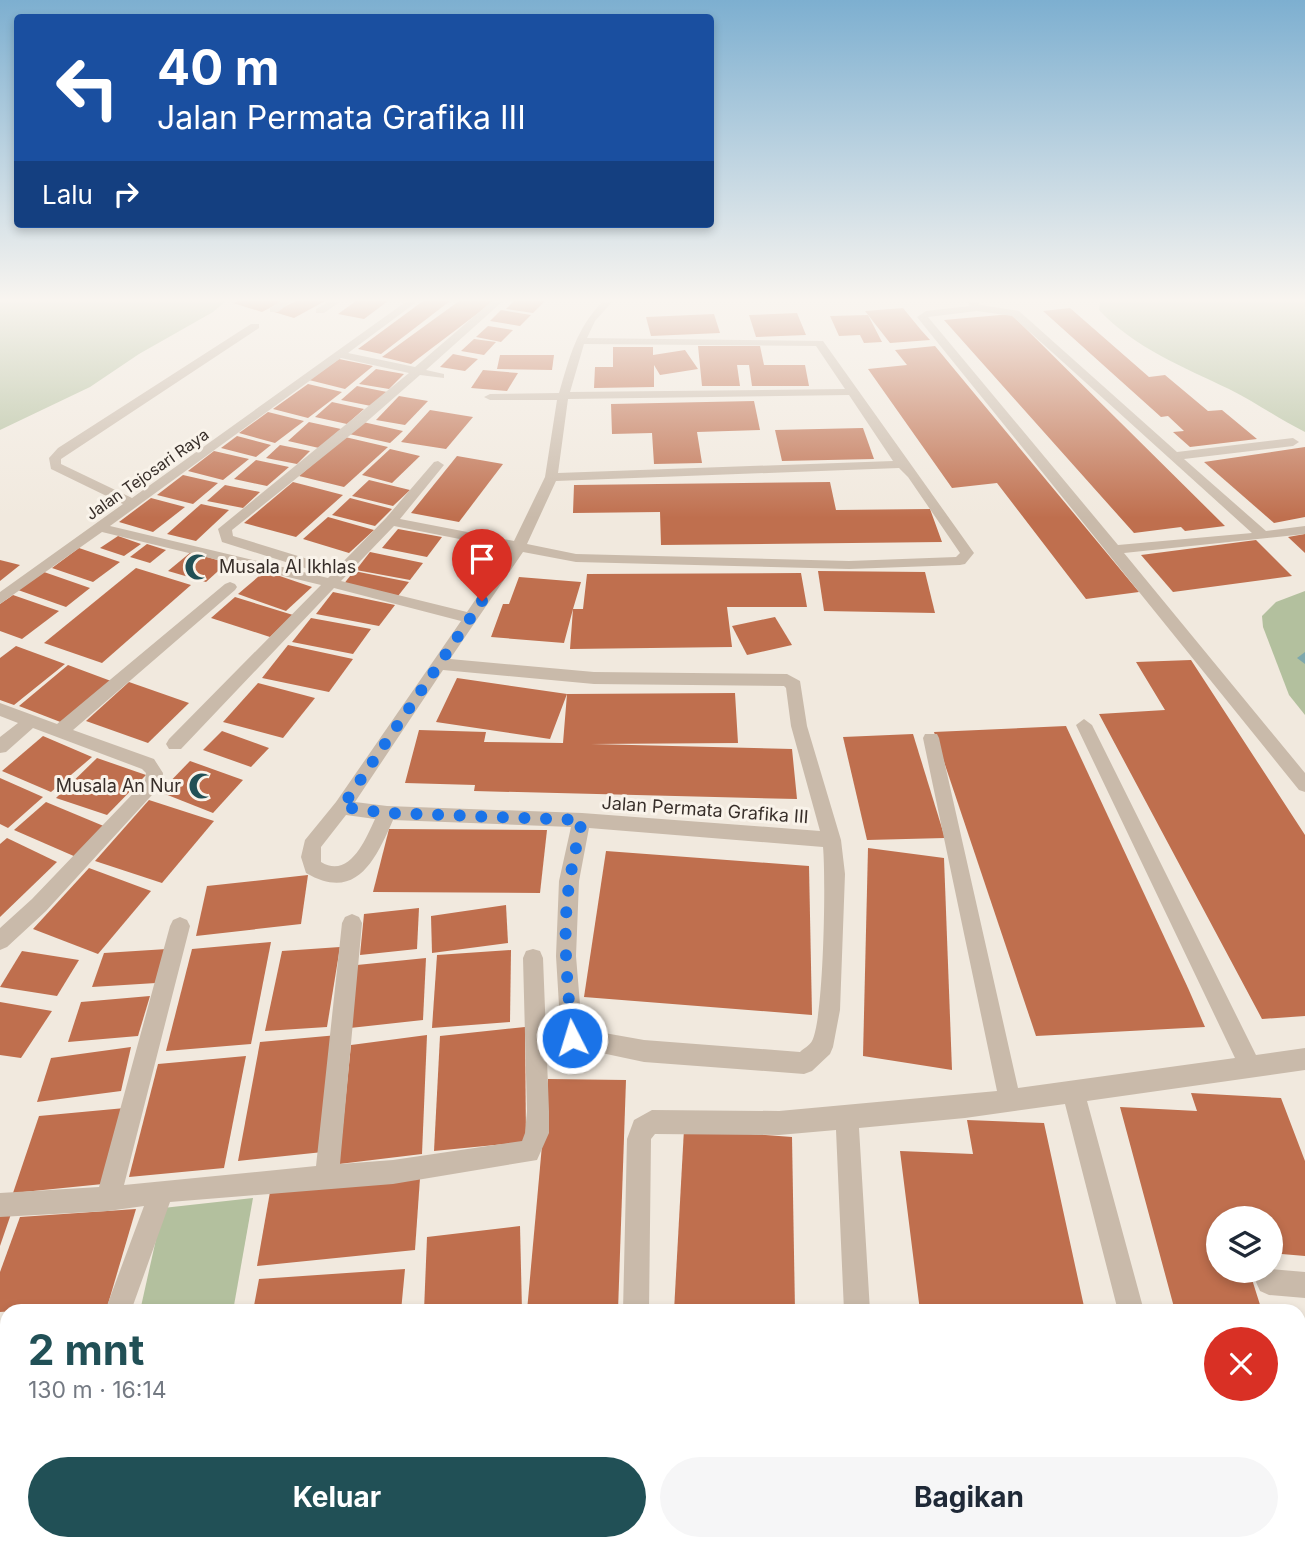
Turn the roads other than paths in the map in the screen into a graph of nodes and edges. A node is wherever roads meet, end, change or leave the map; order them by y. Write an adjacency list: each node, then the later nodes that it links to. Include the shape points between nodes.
1 (182, 373): 18 (street, via 55,458 55,466)
2 (312, 373): 18 (street, Jalan Tejosari Raya)
3 (413, 373): 25 (street, via 225,529 227,539)
4 (430, 373): 9 (street)
5 (571, 373): 12 (street)
6 (840, 373): 10 (street)
7 (968, 373): 24 (street)
8 (1082, 373): 14 (street)
9 (440, 376)
10 (852, 392): 12 (street); 15 (street)
11 (490, 397): 12 (street)
12 (564, 397): 17 (street)
13 (1293, 442): 14 (street)
14 (1174, 456): 22 (street)
15 (902, 464): 17 (street); 23 (street, via 967,553 960,561 849,565 576,558)
16 (438, 466): 19 (street)
17 (551, 477): 23 (street)
18 (132, 503): 27 (street, Jalan Tejosari Raya)
19 (391, 521): 23 (street); 25 (street)
20 (108, 530): 25 (street)
21 (1305, 530): 22 (street)
22 (1263, 536): 24 (street)
23 (517, 548): 28 (street)
24 (1114, 550): 37 (street)
25 (336, 579): 28 (street); 35 (street)
26 (230, 587): 33 (street)
27 (0, 599)
28 (470, 618): 29 (street)
29 (440, 664): 38 (street); 41 (street, via 594,678 787,680 794,685 799,726)
30 (0, 709): 31 (street)
31 (31, 721): 33 (street); 36 (street)
32 (1084, 725): 46 (street)
33 (59, 732): 44 (street, via 148,764 155,778)
34 (931, 738): 49 (street)
35 (175, 744)
36 (0, 747)
37 (1305, 785)
38 (342, 807): 39 (street, Jalan Permata Grafika III); 39 (street, via 310,852 313,867 327,876 362,863)
39 (387, 813): 40 (street, Jalan Permata Grafika III)
40 (582, 820): 41 (street, Jalan Permata Grafika III); 41 (street, via 569,881 566,944 572,1038 671,1053 804,1063 822,1047 834,925)
41 (832, 840)
42 (352, 923): 51 (street)
43 (180, 926): 53 (street)
44 (0, 941)
45 (533, 958): 51 (street, via 538,1111 537,1133 529,1152)
46 (1251, 1066): 47 (street); 48 (street)
47 (1302, 1066)
48 (1073, 1092): 49 (street); 60 (street)
49 (1010, 1101): 50 (street)
50 (847, 1118): 58 (street, via 779,1123 652,1122 642,1128); 59 (street)
51 (327, 1177): 52 (street)
52 (162, 1191): 53 (street); 57 (street)
53 (108, 1199): 54 (street)
54 (0, 1205)
55 (1281, 1283): 56 (street)
56 (1305, 1285)
57 (121, 1304)
58 (636, 1304)
59 (857, 1304)
60 (1129, 1304)

